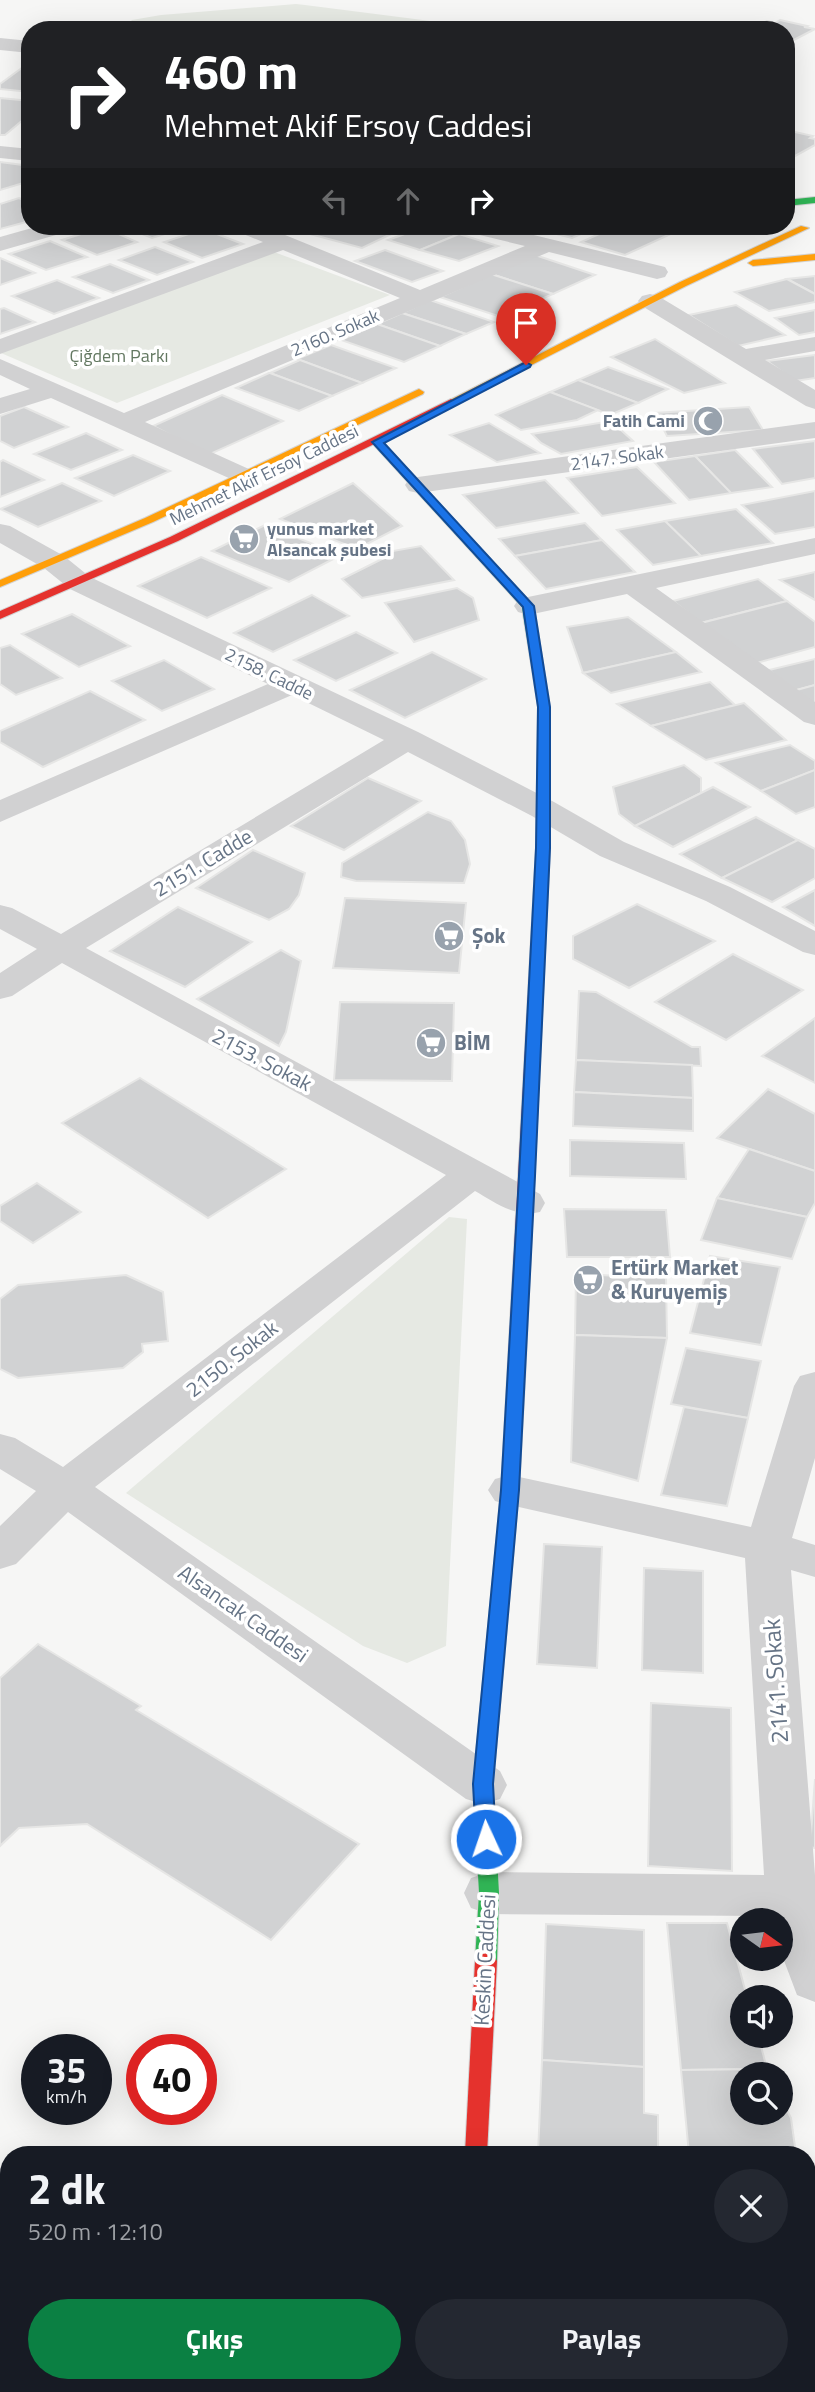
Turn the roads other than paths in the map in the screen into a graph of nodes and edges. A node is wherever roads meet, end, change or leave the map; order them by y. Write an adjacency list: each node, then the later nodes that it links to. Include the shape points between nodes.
1 (0, 44): 2 (street)
2 (21, 46)
3 (31, 235): 8 (street)
4 (266, 235): 7 (street)
5 (507, 235): 9 (street)
6 (795, 235): 12 (street, Mehmet Akif Ersoy Caddesi)
7 (284, 242): 14 (street); 17 (street)
8 (0, 244)
9 (547, 245): 11 (street); 14 (street, 2160. Sokak)
10 (815, 257): 12 (street)
11 (664, 269): 13 (street)
12 (713, 270): 15 (street, Mehmet Akif Ersoy Caddesi)
13 (632, 285)
14 (419, 298): 24 (street, 2160. Sokak)
15 (650, 302): 18 (street); 26 (street, Mehmet Akif Ersoy Caddesi)
16 (815, 344): 18 (street)
17 (0, 347)
18 (742, 357): 22 (street)
19 (0, 366): 21 (street)
20 (433, 385): 27 (street, Mehmet Akif Ersoy Caddesi)
21 (52, 390): 23 (street); 24 (street)
22 (815, 401)
23 (0, 406)
24 (124, 422): 27 (street)
25 (815, 430): 28 (street, 2147. Sokak)
26 (377, 442): 28 (street); 32 (street, Mehmet Akif Ersoy Caddesi)
27 (242, 476): 31 (street, Mehmet Akif Ersoy Caddesi)
28 (418, 485): 35 (street)
29 (0, 532): 31 (street, 2158. Cadde)
30 (815, 546): 34 (street)
31 (54, 562): 32 (street, 2158. Cadde); 33 (street, Mehmet Akif Ersoy Caddesi)
32 (80, 583): 36 (street, Mehmet Akif Ersoy Caddesi); 37 (street, 2158. Cadde)
33 (0, 584)
34 (632, 584): 35 (street); 38 (street)
35 (528, 606): 40 (street, Keskin Caddesi, via 544,707)
36 (0, 615)
37 (290, 685): 39 (street, 2158. Cadde); 41 (street)
38 (815, 716)
39 (407, 739): 40 (street, 2158. Cadde); 44 (street, 2151. Cadde)
40 (543, 809): 43 (street, 2158. Cadde, via 612,849 718,894); 47 (street, Keskin Caddesi)
41 (0, 812)
42 (0, 915): 44 (street, 2153. Sokak)
43 (815, 945)
44 (59, 950): 45 (street, 2151. Cadde); 46 (street, 2153. Sokak)
45 (0, 989)
46 (471, 1174): 47 (street, 2153. Sokak); 50 (street, 2150. Sokak)
47 (526, 1203): 51 (street, Keskin Caddesi)
48 (815, 1386): 52 (street, 2141. Sokak)
49 (0, 1449): 50 (street, Alsancak Caddesi)
50 (65, 1488): 53 (street, 2150. Sokak); 55 (street, Alsancak Caddesi)
51 (510, 1490): 52 (street); 55 (street, Keskin Caddesi)
52 (767, 1547): 54 (street); 57 (street, 2141. Sokak)
53 (0, 1553)
54 (815, 1561)
55 (483, 1784): 56 (street, Keskin Caddesi)
56 (489, 1893): 57 (street); 59 (street, Keskin Caddesi)
57 (803, 1895): 58 (street, 2141. Sokak)
58 (815, 1980)
59 (476, 2146)

